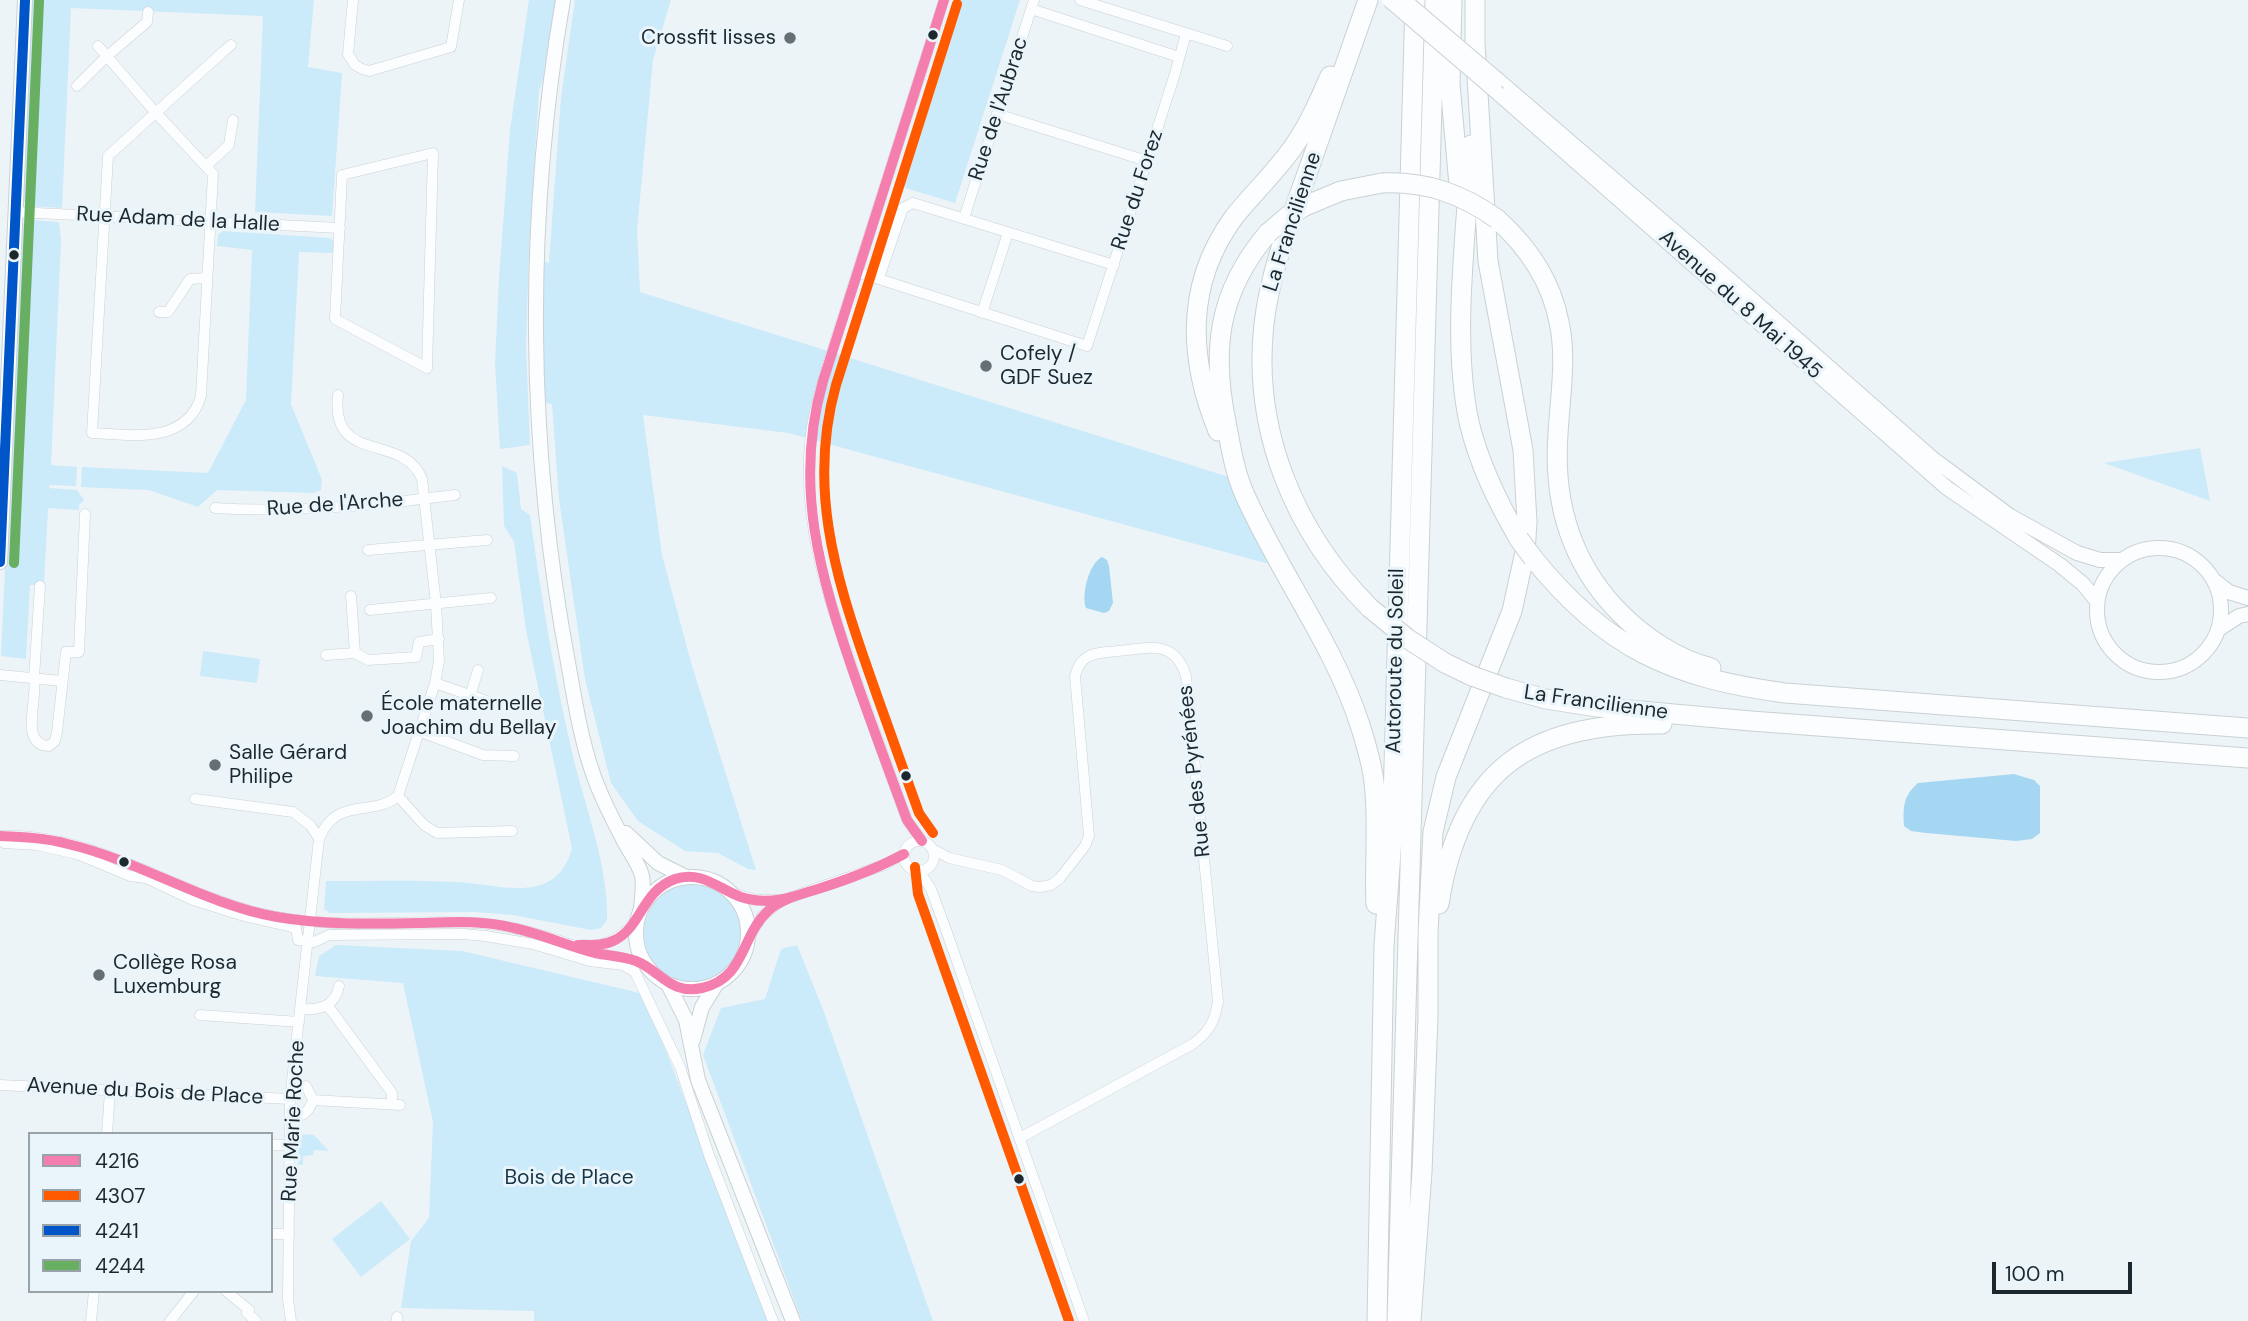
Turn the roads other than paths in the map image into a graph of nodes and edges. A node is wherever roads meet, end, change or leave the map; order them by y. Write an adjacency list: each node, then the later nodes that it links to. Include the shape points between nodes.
1 (26, 0): 31 (main road)
2 (353, 0): 3 (street, via 348,54 355,65 369,71 451,47)
3 (459, 0)
4 (563, 0): 85 (main road, via 538,195 536,361 541,459 569,668 592,771)
5 (944, 0): 39 (street)
6 (1080, 0): 17 (street)
7 (1359, 0): 45 (highway, via 1305,127 1224,232 1200,286 1196,334 1202,383)
8 (1368, 0): 76 (highway, La Francilienne, bridge, via 1279,252 1268,299 1263,387 1268,422 1290,495 1317,544 1370,608 1445,663 1506,688 1569,704)
9 (1389, 0): 25 (main road, Avenue du 8 Mai 1945, bridge)
10 (1404, 0): 25 (main road, Avenue du 8 Mai 1945, bridge)
11 (1415, 0): 105 (highway, Autoroute du Soleil, via 1392,839)
12 (1435, 0): 139 (highway, Autoroute du Soleil)
13 (1452, 0): 37 (highway, via 1450,84)
14 (1475, 0): 18 (highway)
15 (1033, 5): 23 (street); 27 (street, Rue de l'Aubrac)
16 (148, 12): 22 (street, via 147,22)
17 (1186, 34): 21 (street); 23 (street, Rue du Forez)
18 (1475, 43): 37 (highway); 113 (highway, via 1489,269 1523,450 1527,522 1512,611 1436,815 1430,870)
19 (231, 45): 26 (street)
20 (98, 46): 22 (street)
21 (1227, 46)
22 (106, 57): 24 (street); 26 (street)
23 (1179, 57): 29 (street, Rue du Forez)
24 (77, 86)
25 (1499, 87): 53 (main road, Avenue du 8 Mai 1945, via 1716,267 1932,458 2010,516 2077,554); 60 (main road, Avenue du 8 Mai 1945, via 1947,488 2060,565)
26 (156, 113): 30 (street); 32 (street, via 108,156)
27 (997, 114): 29 (street); 33 (street, Rue de l'Aubrac)
28 (233, 120): 30 (street, via 229,145)
29 (1147, 161): 38 (street, Rue du Forez)
30 (206, 166): 34 (street, via 213,173)
31 (16, 212): 32 (street, Rue Adam de la Halle); 54 (main road)
32 (106, 217): 34 (street, Rue Adam de la Halle); 40 (street, via 92,433 160,435 194,410 201,396)
33 (964, 218): 36 (street); 41 (street, via 909,203 899,216)
34 (210, 220): 35 (street, Rue Adam de la Halle); 40 (street)
35 (340, 228): 35 (street, via 342,175 433,153 427,368 335,319)
36 (1008, 233): 38 (street); 43 (street)
37 (1463, 252): 73 (highway, bridge, via 1462,351 1469,422 1492,489 1533,558 1588,616 1648,656 1714,681)
38 (1114, 265): 43 (street, Rue du Forez, via 1087,346)
39 (857, 272): 41 (street); 86 (street, via 817,402 809,492 827,596)
40 (207, 278): 42 (street, via 190,279 168,312)
41 (879, 278): 43 (street)
42 (159, 312)
43 (982, 313)
44 (338, 395): 47 (street, via 335,414 342,430 356,441 411,462 422,479)
45 (1238, 479): 73 (highway, bridge, via 1221,394 1219,341 1225,308 1251,254 1288,216 1341,191 1382,183 1444,190 1497,219 1531,256 1555,305 1563,360 1558,486 1570,538 1591,578 1626,618 1659,645 1701,665 1759,680); 105 (highway, via 1266,540 1340,673 1361,726 1374,783 1376,903)
46 (455, 495): 47 (street, Rue de l'Arche)
47 (425, 499): 48 (street, Rue de l'Arche, via 313,509); 51 (street)
48 (215, 508)
49 (85, 514): 71 (street, via 79,652 66,653)
50 (487, 540): 51 (street)
51 (429, 546): 52 (street); 61 (street)
52 (368, 551)
53 (2122, 560): 55 (main road, Avenue du 8 Mai 1945, via 2145,549 2180,551 2195,559); 60 (main road, via 2110,571)
54 (0, 562)
55 (2214, 580): 59 (main road, Avenue du 8 Mai 1945, via 2229,592); 64 (main road, via 2221,604)
56 (40, 586): 70 (street)
57 (351, 596): 66 (street)
58 (491, 598): 61 (street)
59 (2248, 598)
60 (2098, 601): 64 (main road, via 2099,626 2110,649 2137,668 2154,672 2171,671 2200,657)
61 (436, 604): 62 (street); 65 (street)
62 (370, 610)
63 (2248, 614): 64 (main road)
64 (2219, 629)
65 (439, 639): 66 (street, via 419,642 416,657 368,660); 72 (street)
66 (355, 653): 67 (street)
67 (326, 655)
68 (478, 670): 74 (street)
69 (0, 674): 70 (street)
70 (34, 678): 71 (street); 71 (street, via 31,731 42,746 55,741)
71 (62, 681)
72 (435, 683): 74 (street); 78 (street)
73 (1785, 693): 77 (highway)
74 (470, 696): 75 (street)
75 (498, 705)
76 (1751, 721): 82 (highway, La Francilienne); 113 (highway, via 1738,727 1595,727 1532,748 1496,775 1467,810 1448,856 1438,907)
77 (2248, 728)
78 (421, 732): 80 (street, via 483,755); 83 (street)
79 (495, 743): 80 (street)
80 (496, 755): 81 (street)
81 (514, 756)
82 (2248, 758)
83 (398, 796): 87 (street, via 430,830); 89 (street, via 383,804 344,811 323,829)
84 (195, 799): 89 (street, via 293,812)
85 (611, 816): 96 (main road, via 650,857); 100 (main road, via 639,869 643,890)
86 (907, 820): 90 (street); 91 (street)
87 (512, 831)
88 (2, 839): 101 (street, via 35,837 83,848 228,904); 103 (street, via 78,854 193,900 296,928 298,940)
89 (319, 839): 101 (street, Rue Marie Roche)
90 (926, 845): 91 (street); 92 (street, Rue des Pyrénées); 94 (street, via 933,853)
91 (906, 849): 93 (street); 95 (street)
92 (949, 858): 94 (street, Rue des Pyrénées); 123 (street, Rue des Pyrénées, via 1002,870 1031,886 1060,878 1089,836 1075,676 1079,665 1098,653 1154,647 1176,656 1185,676 1217,1011 1202,1038)
93 (884, 865): 95 (street); 99 (street)
94 (930, 865): 95 (street, Rue des Pyrénées); 97 (street)
95 (914, 869): 97 (street)
96 (686, 877): 98 (main road, via 713,881); 100 (main road, via 658,888)
97 (931, 888): 123 (street)
98 (732, 893): 99 (street, via 756,900); 102 (main road, via 745,914)
99 (783, 900): 102 (street, via 762,916)
100 (639, 914): 104 (street, via 620,938 609,943); 106 (main road, via 637,943)
101 (311, 922): 103 (street, Rue Marie Roche); 104 (street, via 478,923)
102 (748, 940): 107 (main road, via 736,969)
103 (309, 941): 111 (street, Rue Marie Roche); 135 (street, via 329,935 463,934 533,944 590,961 623,965 635,972 680,1067)
104 (569, 943): 106 (street)
105 (1384, 946): 138 (highway, Autoroute du Soleil)
106 (646, 966): 108 (main road)
107 (717, 983): 108 (main road, via 698,989); 115 (main road, via 702,1007)
108 (668, 984): 115 (main road, via 686,1020)
109 (340, 986): 110 (street)
110 (328, 1006): 111 (street); 120 (street, via 396,1105)
111 (300, 1009): 114 (street, Rue Marie Roche)
112 (200, 1015): 114 (street)
113 (1428, 1017): 140 (highway)
114 (299, 1022): 116 (street, Rue Marie Roche)
115 (691, 1052): 136 (main road)
116 (293, 1083): 119 (street, Rue Marie Roche); 120 (street, Avenue du Bois de Place, via 306,1086)
117 (0, 1085): 118 (street, Avenue du Bois de Place)
118 (110, 1091): 119 (street, Avenue du Bois de Place); 122 (street)
119 (290, 1099): 121 (street, Rue Marie Roche)
120 (313, 1100): 121 (street, Avenue du Bois de Place, via 307,1113)
121 (291, 1117): 125 (street, Rue Marie Roche)
122 (107, 1132)
123 (1020, 1138): 137 (street)
124 (273, 1145): 125 (street)
125 (291, 1145): 127 (street, Rue Marie Roche)
126 (273, 1234): 127 (street)
127 (289, 1234): 134 (street, Rue Marie Roche)
128 (94, 1293): 131 (street)
129 (192, 1293): 132 (street)
130 (228, 1293): 133 (street)
131 (91, 1321)
132 (170, 1321)
133 (256, 1321)
134 (291, 1321)
135 (773, 1321)
136 (793, 1321)
137 (1084, 1321)
138 (1377, 1321)
139 (1396, 1321)
140 (1411, 1321)

